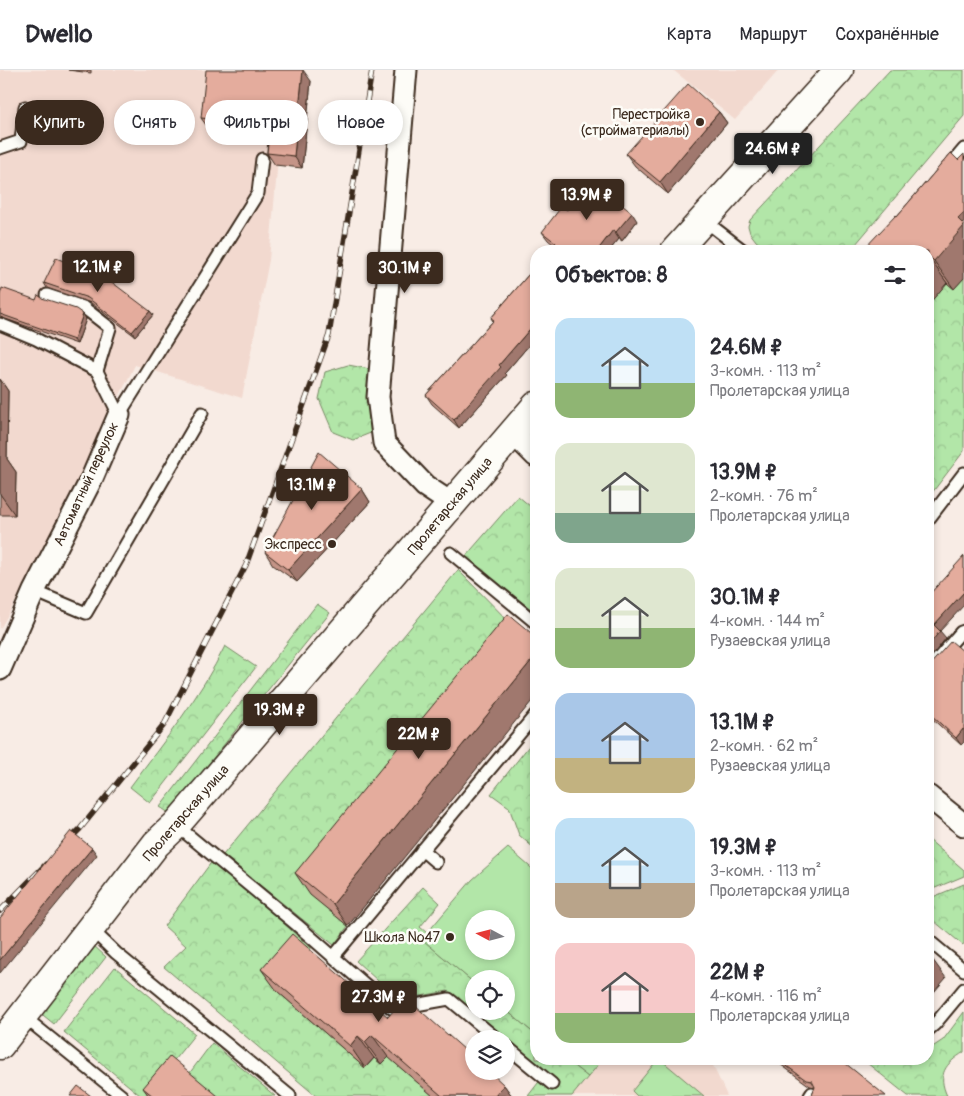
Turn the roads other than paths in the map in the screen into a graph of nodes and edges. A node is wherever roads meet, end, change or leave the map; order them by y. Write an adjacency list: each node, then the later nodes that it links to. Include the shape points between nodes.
1 (406, 70): 20 (street, via 378,397 384,443 425,486)
2 (839, 70): 8 (main road)
3 (15, 143): 4 (lane)
4 (0, 148)
5 (964, 149): 7 (lane)
6 (262, 159): 16 (lane, via 258,193)
7 (939, 178)
8 (704, 220): 9 (main road); 10 (lane)
9 (681, 245)
10 (736, 245)
11 (47, 296): 13 (lane, via 83,307 110,328)
12 (0, 324): 13 (lane)
13 (98, 371): 16 (lane, Автоматный переулок)
14 (530, 412): 17 (main road, Пролетарская улица)
15 (202, 413): 23 (lane, via 86,613)
16 (119, 415): 23 (street, Автоматный переулок, via 92,478)
17 (512, 432): 18 (street); 20 (main road, Пролетарская улица)
18 (530, 450)
19 (964, 473): 21 (lane)
20 (452, 504): 30 (main road, Пролетарская улица)
21 (934, 512)
22 (451, 553): 24 (lane)
23 (34, 591): 27 (street, Автоматный переулок)
24 (530, 618)
25 (964, 631): 26 (lane)
26 (934, 663)
27 (0, 669)
28 (530, 721): 32 (lane)
29 (934, 804): 31 (street)
30 (176, 825): 34 (main road, Пролетарская улица, via 156,844); 36 (lane)
31 (964, 826)
32 (422, 850): 33 (lane); 36 (lane)
33 (436, 862)
34 (91, 928): 39 (main road, Пролетарская улица); 46 (lane, via 116,953)
35 (934, 945): 37 (lane)
36 (334, 956): 41 (lane, via 393,1009 449,999)
37 (964, 969)
38 (964, 989): 40 (lane)
39 (22, 1016): 42 (main road, Пролетарская улица); 45 (lane)
40 (934, 1026)
41 (486, 1030)
42 (0, 1045)
43 (515, 1053): 44 (lane)
44 (552, 1084)
45 (122, 1096)
46 (290, 1096)

